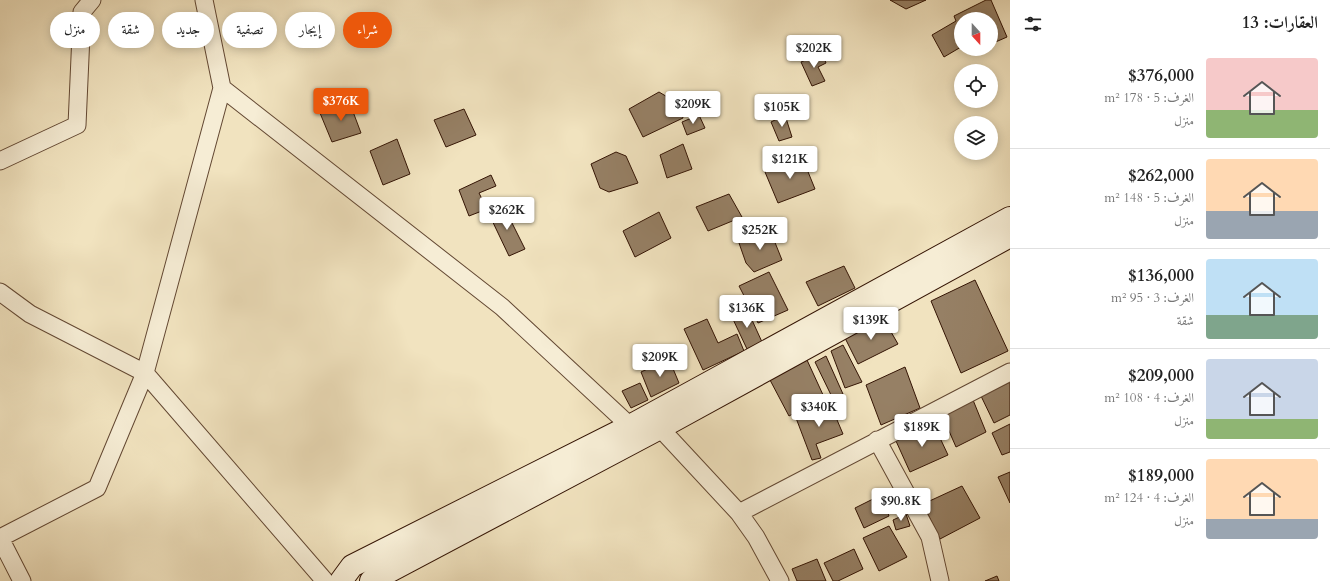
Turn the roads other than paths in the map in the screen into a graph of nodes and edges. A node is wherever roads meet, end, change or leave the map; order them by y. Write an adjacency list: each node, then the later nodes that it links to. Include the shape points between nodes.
1 (92, 0): 4 (street, via 82,12 77,125)
2 (204, 0): 3 (street)
3 (222, 88): 9 (street); 10 (street, via 502,307)
4 (0, 161)
5 (1010, 218): 10 (street)
6 (1010, 236): 11 (street)
7 (0, 292): 9 (street, via 30,314)
8 (1010, 372): 12 (street)
9 (145, 373): 14 (street, via 97,488); 16 (street)
10 (630, 426): 11 (street); 17 (street, via 352,566)
11 (660, 428): 13 (street); 18 (street)
12 (877, 440): 13 (street); 20 (street, via 930,537)
13 (739, 513): 19 (street, via 756,537)
14 (0, 538): 15 (street)
15 (22, 581)
16 (325, 581)
17 (341, 581)
18 (371, 581)
19 (780, 581)
20 (940, 581)

